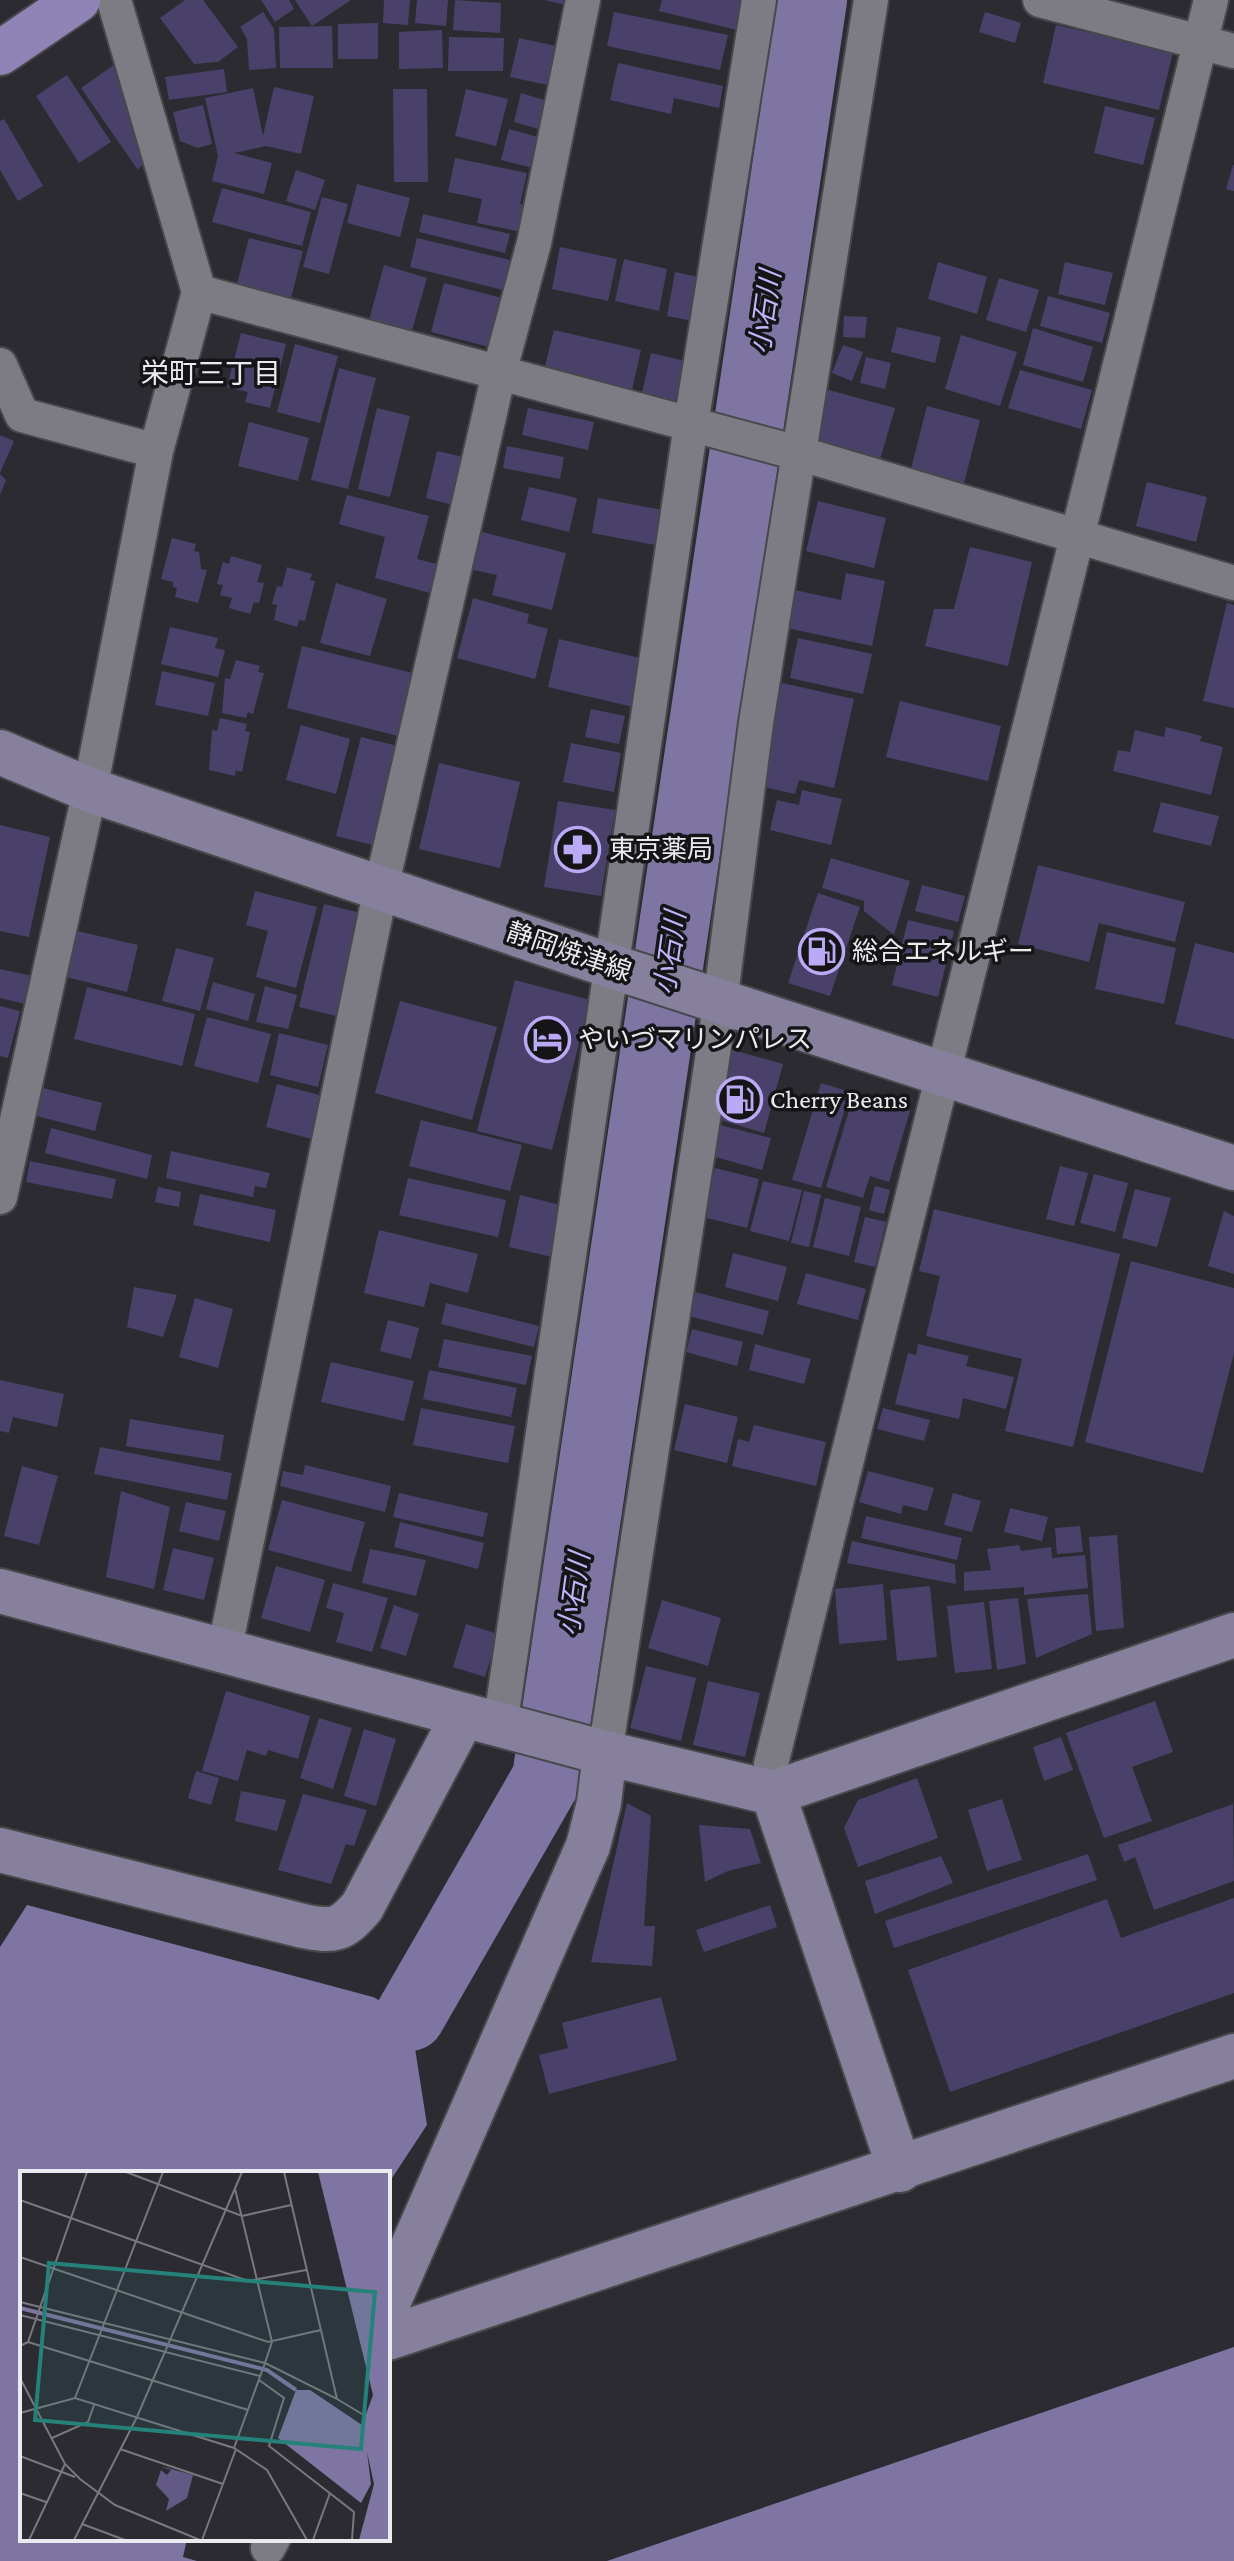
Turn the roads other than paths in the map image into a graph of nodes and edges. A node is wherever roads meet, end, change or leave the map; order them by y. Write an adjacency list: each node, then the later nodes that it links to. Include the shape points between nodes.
1 (78, 0): 10 (main road)
2 (114, 0): 11 (street)
3 (583, 0): 13 (street, via 534,243)
4 (759, 0): 14 (street)
5 (871, 0): 16 (street)
6 (1040, 0): 8 (street)
7 (1211, 0): 8 (street)
8 (1201, 42): 9 (street); 17 (street)
9 (1234, 51)
10 (0, 53)
11 (199, 292): 13 (street); 15 (street)
12 (0, 365): 15 (street, via 22,415)
13 (499, 373): 14 (street); 21 (street)
14 (696, 425): 16 (street); 22 (street)
15 (156, 451): 20 (street)
16 (793, 452): 17 (street); 23 (street)
17 (1077, 536): 18 (street); 24 (street)
18 (1234, 583)
19 (0, 752): 20 (street, 静岡焼津線)
20 (90, 790): 21 (street, 静岡焼津線); 26 (street)
21 (381, 888): 22 (street, 静岡焼津線); 30 (street)
22 (618, 969): 23 (street, 静岡焼津線); 31 (street)
23 (715, 1001): 24 (street, 静岡焼津線); 32 (street)
24 (944, 1075): 25 (street, 静岡焼津線); 33 (street, via 771,1764)
25 (1234, 1168)
26 (0, 1197)
27 (0, 1591): 30 (street)
28 (1234, 1612): 29 (street)
29 (1234, 1636): 33 (street)
30 (224, 1652): 31 (street)
31 (491, 1724): 32 (street); 34 (street, via 345,1927 326,1931 303,1926)
32 (597, 1751): 33 (street); 37 (street, via 599,1803 588,1846)
33 (773, 1793): 36 (street)
34 (0, 1850)
35 (1234, 2056): 36 (street)
36 (900, 2170): 38 (street)
37 (390, 2298)
38 (390, 2337)

